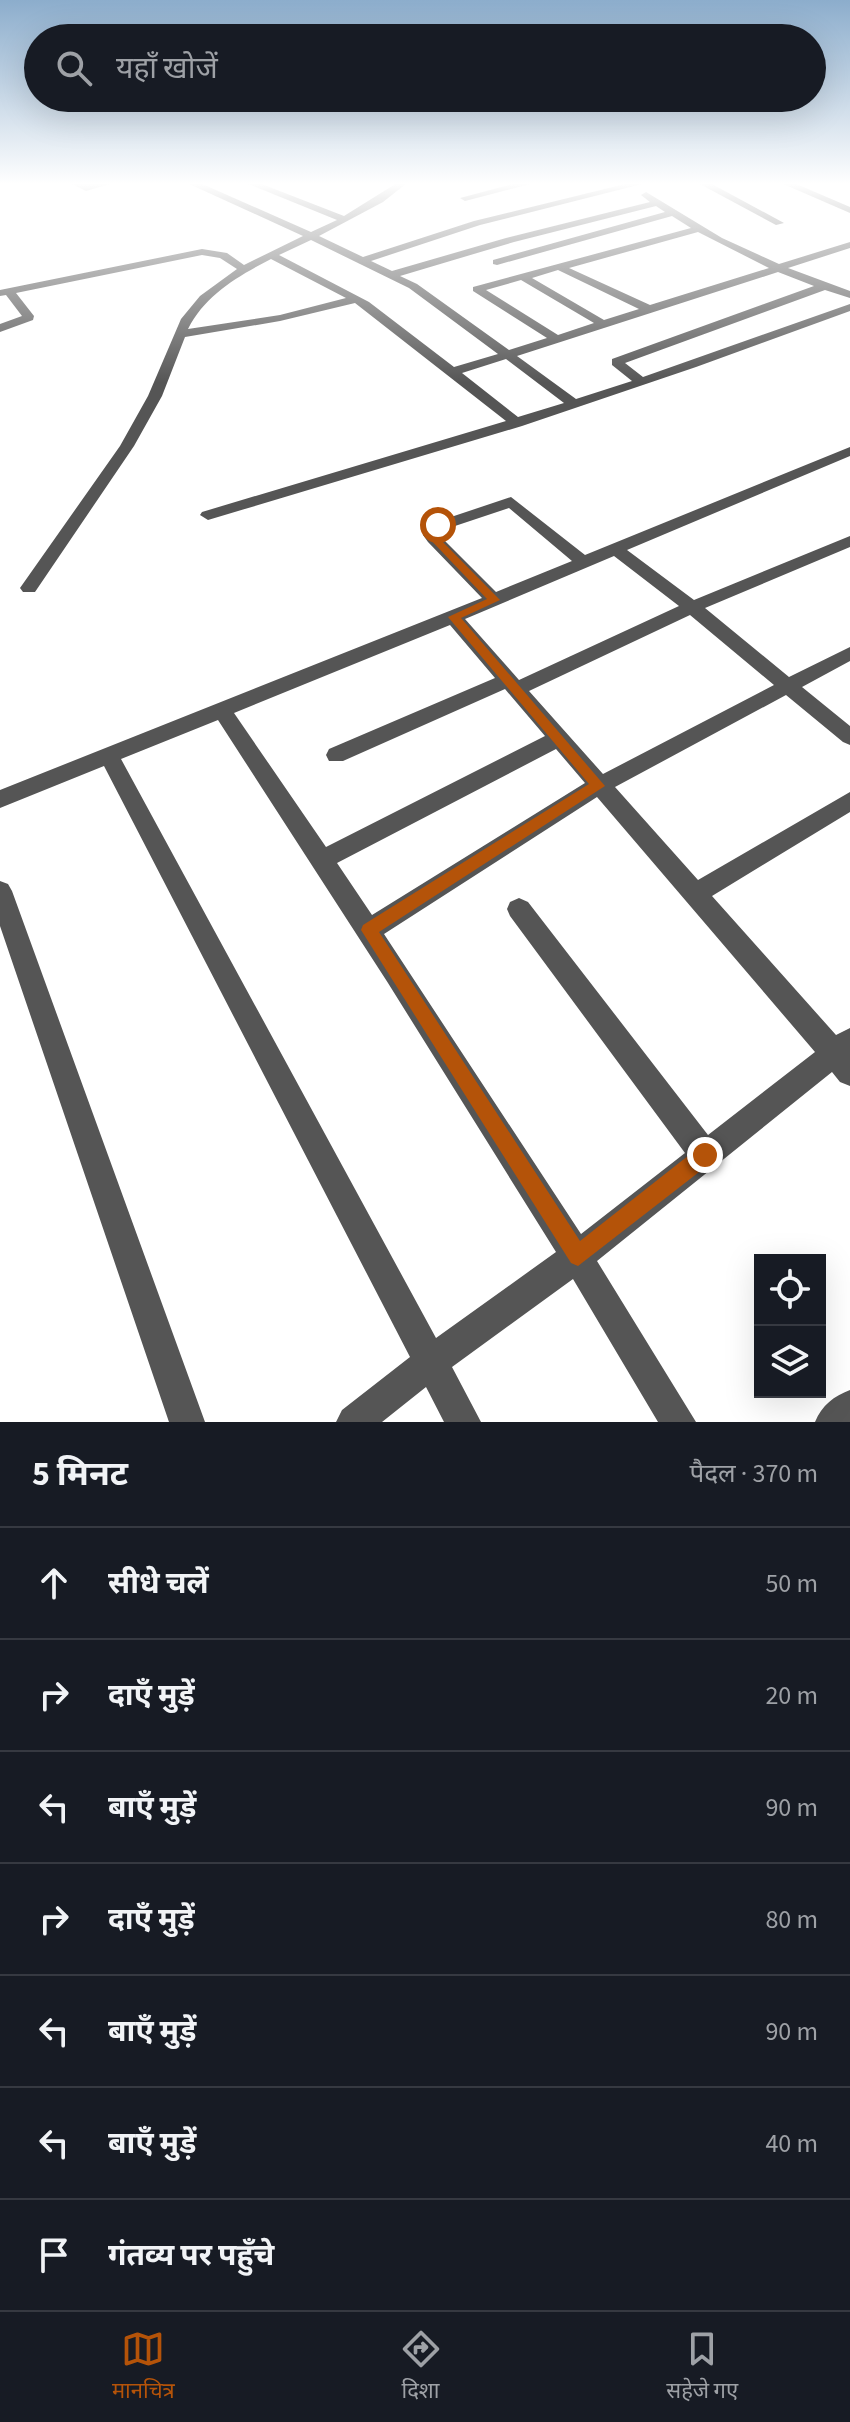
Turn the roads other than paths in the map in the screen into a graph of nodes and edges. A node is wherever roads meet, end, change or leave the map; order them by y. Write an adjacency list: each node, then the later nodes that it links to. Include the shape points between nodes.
1 (279, 249): 9 (street)
2 (338, 249): 10 (street)
3 (397, 249): 10 (street)
4 (478, 249): 15 (street)
5 (542, 249): 11 (street)
6 (627, 249): 12 (street)
7 (740, 249): 14 (street)
8 (837, 249): 14 (street)
9 (270, 254): 13 (street); 20 (street)
10 (362, 261): 15 (street)
11 (497, 262)
12 (561, 268): 16 (street); 22 (street)
13 (243, 269): 18 (street, via 223,255 202,252); 25 (street, via 202,300)
14 (779, 269): 17 (street); 22 (street)
15 (391, 275): 27 (street, via 420,290)
16 (523, 277): 23 (street); 26 (street, via 477,289)
17 (825, 286): 19 (street); 29 (street, via 683,332 615,363)
18 (5, 292): 24 (street, via 28,316)
19 (850, 295)
20 (357, 299): 25 (street); 28 (street)
21 (850, 307): 29 (street)
22 (650, 314): 23 (street)
23 (605, 325): 26 (street)
24 (0, 328)
25 (181, 334): 37 (street, via 156,395 107,479)
26 (558, 340): 27 (street)
27 (509, 356): 28 (street); 30 (street)
28 (453, 372): 31 (street)
29 (642, 382): 30 (street)
30 (575, 404): 31 (street)
31 (517, 423): 33 (street)
32 (850, 451): 35 (street)
33 (208, 515)
34 (850, 541): 39 (street)
35 (615, 549): 36 (street); 39 (street)
36 (583, 562): 38 (street); 38 (street, via 511,502 433,528 434,539)
37 (29, 588)
38 (494, 600): 40 (street)
39 (692, 607): 42 (street); 43 (street)
40 (453, 617): 42 (street); 44 (street)
41 (850, 653): 43 (street)
42 (511, 685): 46 (street); 47 (street)
43 (786, 686): 45 (street); 49 (street)
44 (222, 710): 48 (street); 52 (street)
45 (850, 737)
46 (557, 739): 49 (street); 52 (street)
47 (336, 755)
48 (109, 756): 50 (street); 60 (street)
49 (598, 786): 54 (street); 56 (street)
50 (0, 799)
51 (850, 801): 54 (street)
52 (323, 859): 56 (street)
53 (0, 891): 62 (street)
54 (695, 894): 57 (street)
55 (519, 909): 58 (street)
56 (369, 930): 59 (street)
57 (844, 1055): 58 (street)
58 (705, 1155): 59 (street)
59 (578, 1256): 60 (street); 65 (street)
60 (432, 1361): 63 (street); 64 (street)
61 (850, 1407): 66 (street)
62 (187, 1422)
63 (354, 1422)
64 (463, 1422)
65 (678, 1422)
66 (833, 1422)

